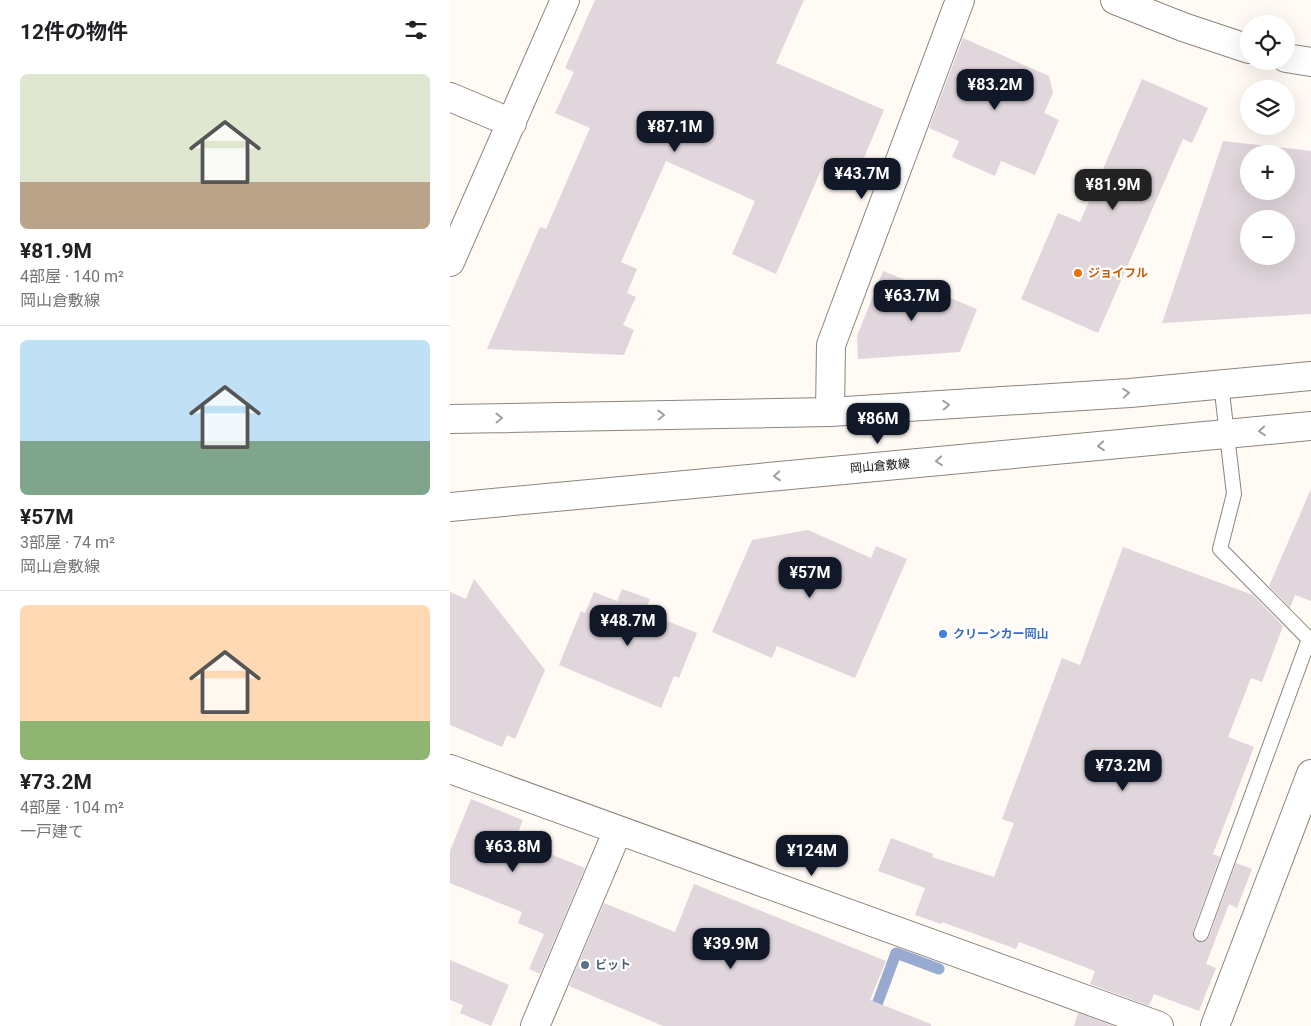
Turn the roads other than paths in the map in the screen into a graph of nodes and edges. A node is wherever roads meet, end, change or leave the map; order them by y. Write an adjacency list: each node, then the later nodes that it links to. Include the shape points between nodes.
1 (564, 0): 8 (street)
2 (960, 0): 12 (street, via 831,345)
3 (1115, 0): 4 (street)
4 (1240, 47)
5 (1295, 59): 6 (street)
6 (1311, 62)
7 (450, 97): 8 (street)
8 (512, 123): 9 (street)
9 (450, 262)
10 (1311, 376): 11 (street)
11 (1221, 384): 12 (street, one-way to 11); 15 (lane)
12 (830, 412): 13 (street, one-way to 12)
13 (450, 419)
14 (1311, 426): 15 (street, 岡山倉敷線, one-way to 15)
15 (1227, 434): 16 (street, 岡山倉敷線, one-way to 16); 20 (lane, via 1234,494 1220,549 1310,638)
16 (450, 507)
17 (450, 769): 19 (street)
18 (1311, 774): 23 (street)
19 (618, 830): 21 (street); 22 (street)
20 (1201, 934)
21 (535, 1026)
22 (1159, 1026)
23 (1215, 1026)

